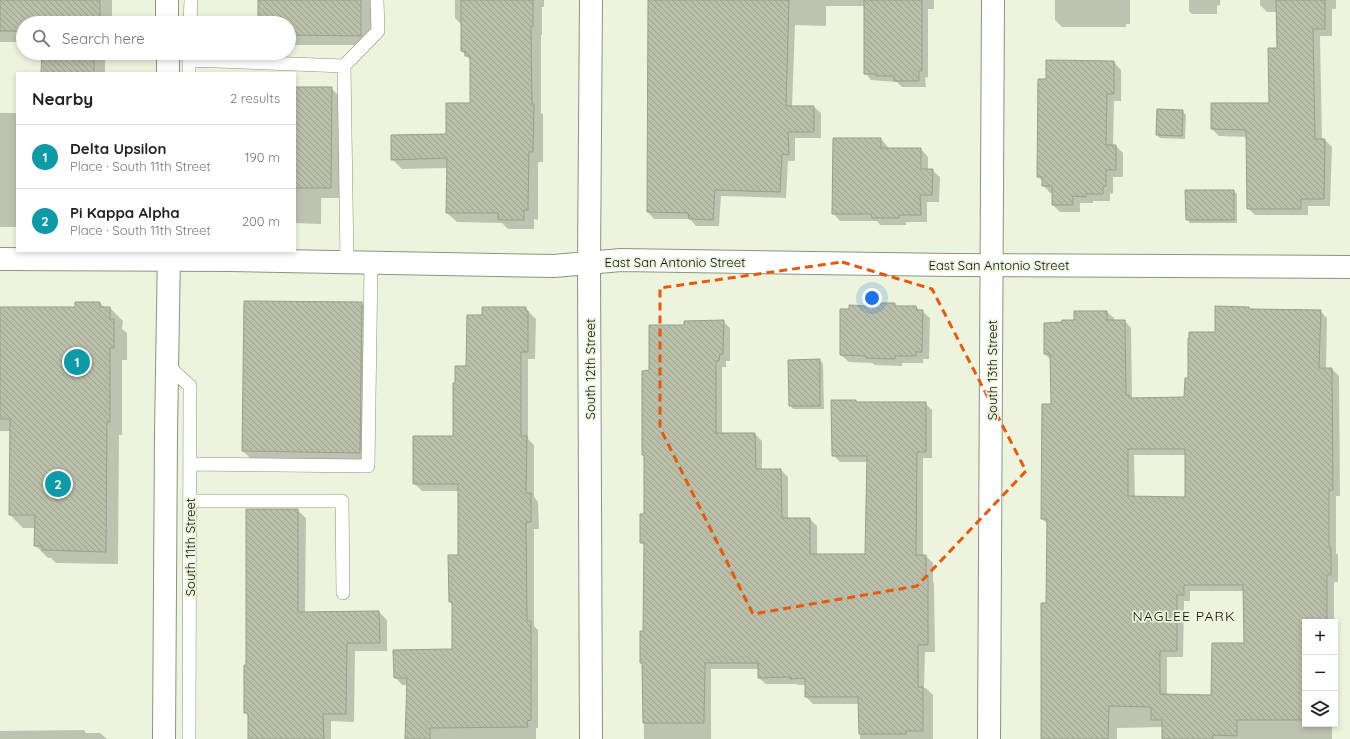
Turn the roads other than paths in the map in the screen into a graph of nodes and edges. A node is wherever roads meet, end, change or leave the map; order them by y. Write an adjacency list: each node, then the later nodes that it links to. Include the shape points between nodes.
1 (167, 0): 6 (street)
2 (191, 0): 7 (lane)
3 (377, 0): 11 (lane, via 378,31)
4 (591, 0): 18 (street, South 12th Street)
5 (993, 0): 19 (street, South 13th Street)
6 (167, 16)
7 (190, 16)
8 (168, 60): 12 (street)
9 (189, 60): 13 (lane)
10 (251, 60): 11 (lane)
11 (344, 66): 16 (lane)
12 (168, 72)
13 (189, 72)
14 (169, 255): 15 (street, East San Antonio Street); 16 (street, East San Antonio Street); 21 (street, South 11th Street)
15 (0, 259)
16 (347, 262): 17 (street, East San Antonio Street)
17 (371, 263): 18 (street, East San Antonio Street, via 554,266); 22 (lane, via 368,466)
18 (589, 263): 19 (street, East San Antonio Street, via 621,260); 27 (street, South 12th Street)
19 (992, 265): 20 (street, East San Antonio Street); 28 (street, South 13th Street)
20 (1350, 267)
21 (167, 365): 22 (lane, South 11th Street, via 190,386); 25 (street, South 11th Street)
22 (190, 464): 23 (lane, South 11th Street)
23 (190, 501): 24 (lane, via 342,501); 26 (lane, South 11th Street)
24 (343, 593)
25 (164, 739)
26 (189, 739)
27 (591, 739)
28 (989, 739)

